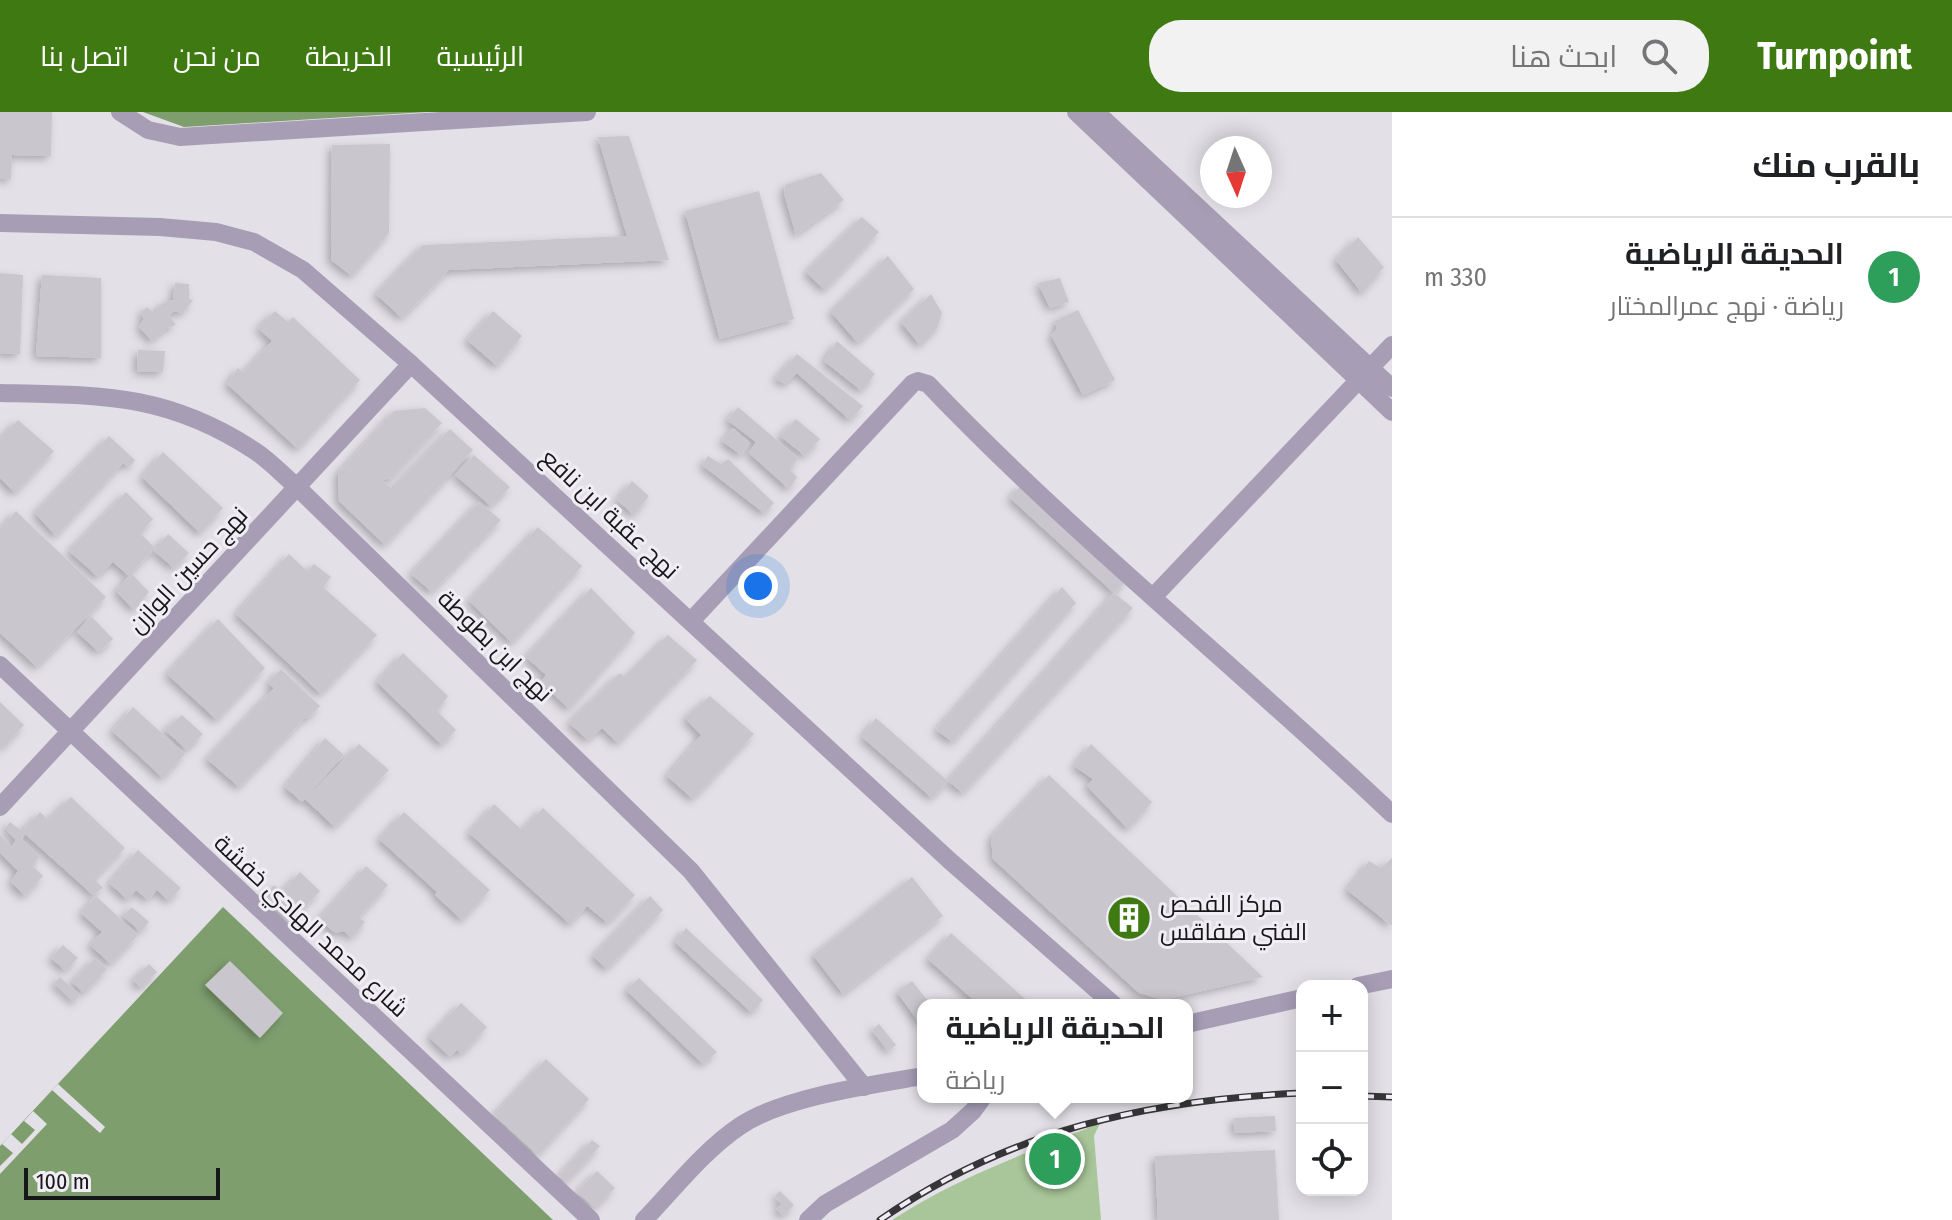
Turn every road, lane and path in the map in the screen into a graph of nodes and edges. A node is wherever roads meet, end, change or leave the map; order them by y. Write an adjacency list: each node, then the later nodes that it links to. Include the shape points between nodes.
1 (120, 112): 2 (street, via 148,130 180,137)
2 (587, 112)
3 (1076, 112): 6 (street)
4 (1096, 112): 6 (street)
5 (0, 223): 8 (street, نهج عقبة ابن نافع, via 160,227 254,242 303,270)
6 (1258, 274): 9 (street)
7 (1392, 345): 9 (street)
8 (411, 364): 13 (street, نهج حسين الوازن); 15 (street, نهج عقبة ابن نافع)
9 (1364, 373): 10 (street); 12 (street); 14 (street)
10 (1392, 388)
11 (0, 393): 13 (street, نهج ابن بطوطة, via 97,395 171,410 204,421 257,452)
12 (1392, 412)
13 (297, 487): 17 (street, نهج حسين الوازن); 26 (street, نهج ابن بطوطة, via 691,871)
14 (1154, 596): 15 (street, via 989,449 928,384 918,381); 19 (street)
15 (691, 621): 22 (street, نهج عقبة ابن نافع)
16 (0, 665): 17 (street, شارع محمد الهادي خفشة)
17 (70, 732): 18 (street, نهج حسين الوازن); 28 (street, شارع محمد الهادي خفشة)
18 (0, 807)
19 (1392, 814)
20 (1392, 979): 21 (street)
21 (1368, 984)
22 (1107, 999)
23 (1296, 999): 24 (street)
24 (1193, 1023)
25 (917, 1077): 26 (street)
26 (864, 1087): 29 (street, via 784,1106 740,1126)
27 (979, 1103): 30 (street, via 952,1130 837,1197)
28 (591, 1220)
29 (644, 1220)
30 (808, 1220)

